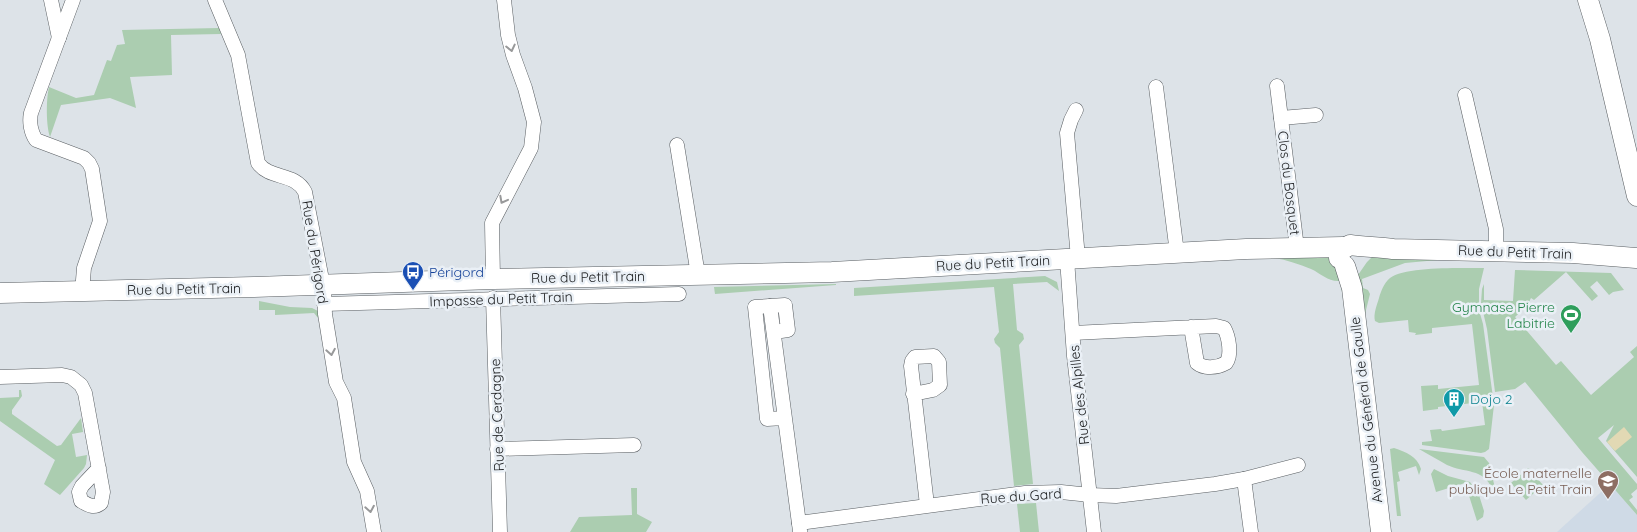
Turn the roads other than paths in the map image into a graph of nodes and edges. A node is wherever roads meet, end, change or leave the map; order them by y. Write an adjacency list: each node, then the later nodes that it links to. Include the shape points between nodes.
1 (51, 0): 7 (street)
2 (73, 0): 7 (street)
3 (215, 0): 24 (street, Rue du Périgord, via 238,55 258,163 266,171 291,179 303,189)
4 (504, 0): 25 (street, Rue de Cerdagne, one-way to 25, via 508,35 534,122 530,148 492,223)
5 (1588, 0): 16 (street)
6 (1600, 0): 15 (street)
7 (59, 38): 26 (street, via 30,123 36,140 84,158 92,169 100,221 84,268)
8 (1277, 86): 13 (street, Clos du Bosquet)
9 (1156, 87): 19 (street)
10 (1465, 95): 18 (street, via 1496,229)
11 (1076, 110): 20 (street, Rue des Alpilles, via 1067,133)
12 (1316, 115): 13 (street, Clos du Bosquet)
13 (1281, 118): 17 (street, Clos du Bosquet)
14 (677, 145): 23 (street)
15 (1637, 152)
16 (1637, 196)
17 (1304, 248): 19 (street, Rue du Petit Train); 21 (street, Rue du Petit Train)
18 (1496, 251): 21 (street, Rue du Petit Train, via 1377,246); 22 (street, Rue du Petit Train, via 1581,254)
19 (1176, 253): 20 (street, Rue du Petit Train)
20 (1073, 258): 23 (street, Rue du Petit Train, via 832,272); 31 (street, Rue des Alpilles)
21 (1351, 258): 47 (street, Avenue du Général de Gaulle)
22 (1637, 261)
23 (698, 275): 25 (street, Rue du Petit Train)
24 (322, 284): 25 (street, Rue du Petit Train); 26 (street, Rue du Petit Train); 29 (street, Rue du Périgord)
25 (493, 289): 28 (street, Impasse du Petit Train); 29 (street, Impasse du Petit Train); 36 (street, Rue de Cerdagne)
26 (82, 292): 27 (street, Rue du Petit Train)
27 (0, 293)
28 (679, 294)
29 (324, 304): 43 (street, Rue du Périgord, one-way to 43, via 336,382 344,398 354,462 367,491)
30 (1191, 327): 31 (street)
31 (1073, 333): 40 (street, Rue des Alpilles)
32 (0, 376): 38 (street, via 62,375 78,382 85,393)
33 (913, 394): 41 (street)
34 (784, 418): 34 (street, via 770,306 755,307 767,419); 42 (street)
35 (634, 445): 36 (street)
36 (497, 449): 44 (street, Rue de Cerdagne)
37 (1298, 465): 39 (street, Rue du Gard)
38 (99, 468)
39 (1244, 479): 40 (street, Rue du Gard, via 1116,496); 46 (street)
40 (1090, 495): 41 (street, Rue du Gard, via 1025,493); 45 (street, Rue des Alpilles)
41 (927, 505): 42 (street, Rue du Gard)
42 (799, 527)
43 (374, 532)
44 (500, 532)
45 (1094, 532)
46 (1251, 532)
47 (1381, 532)

